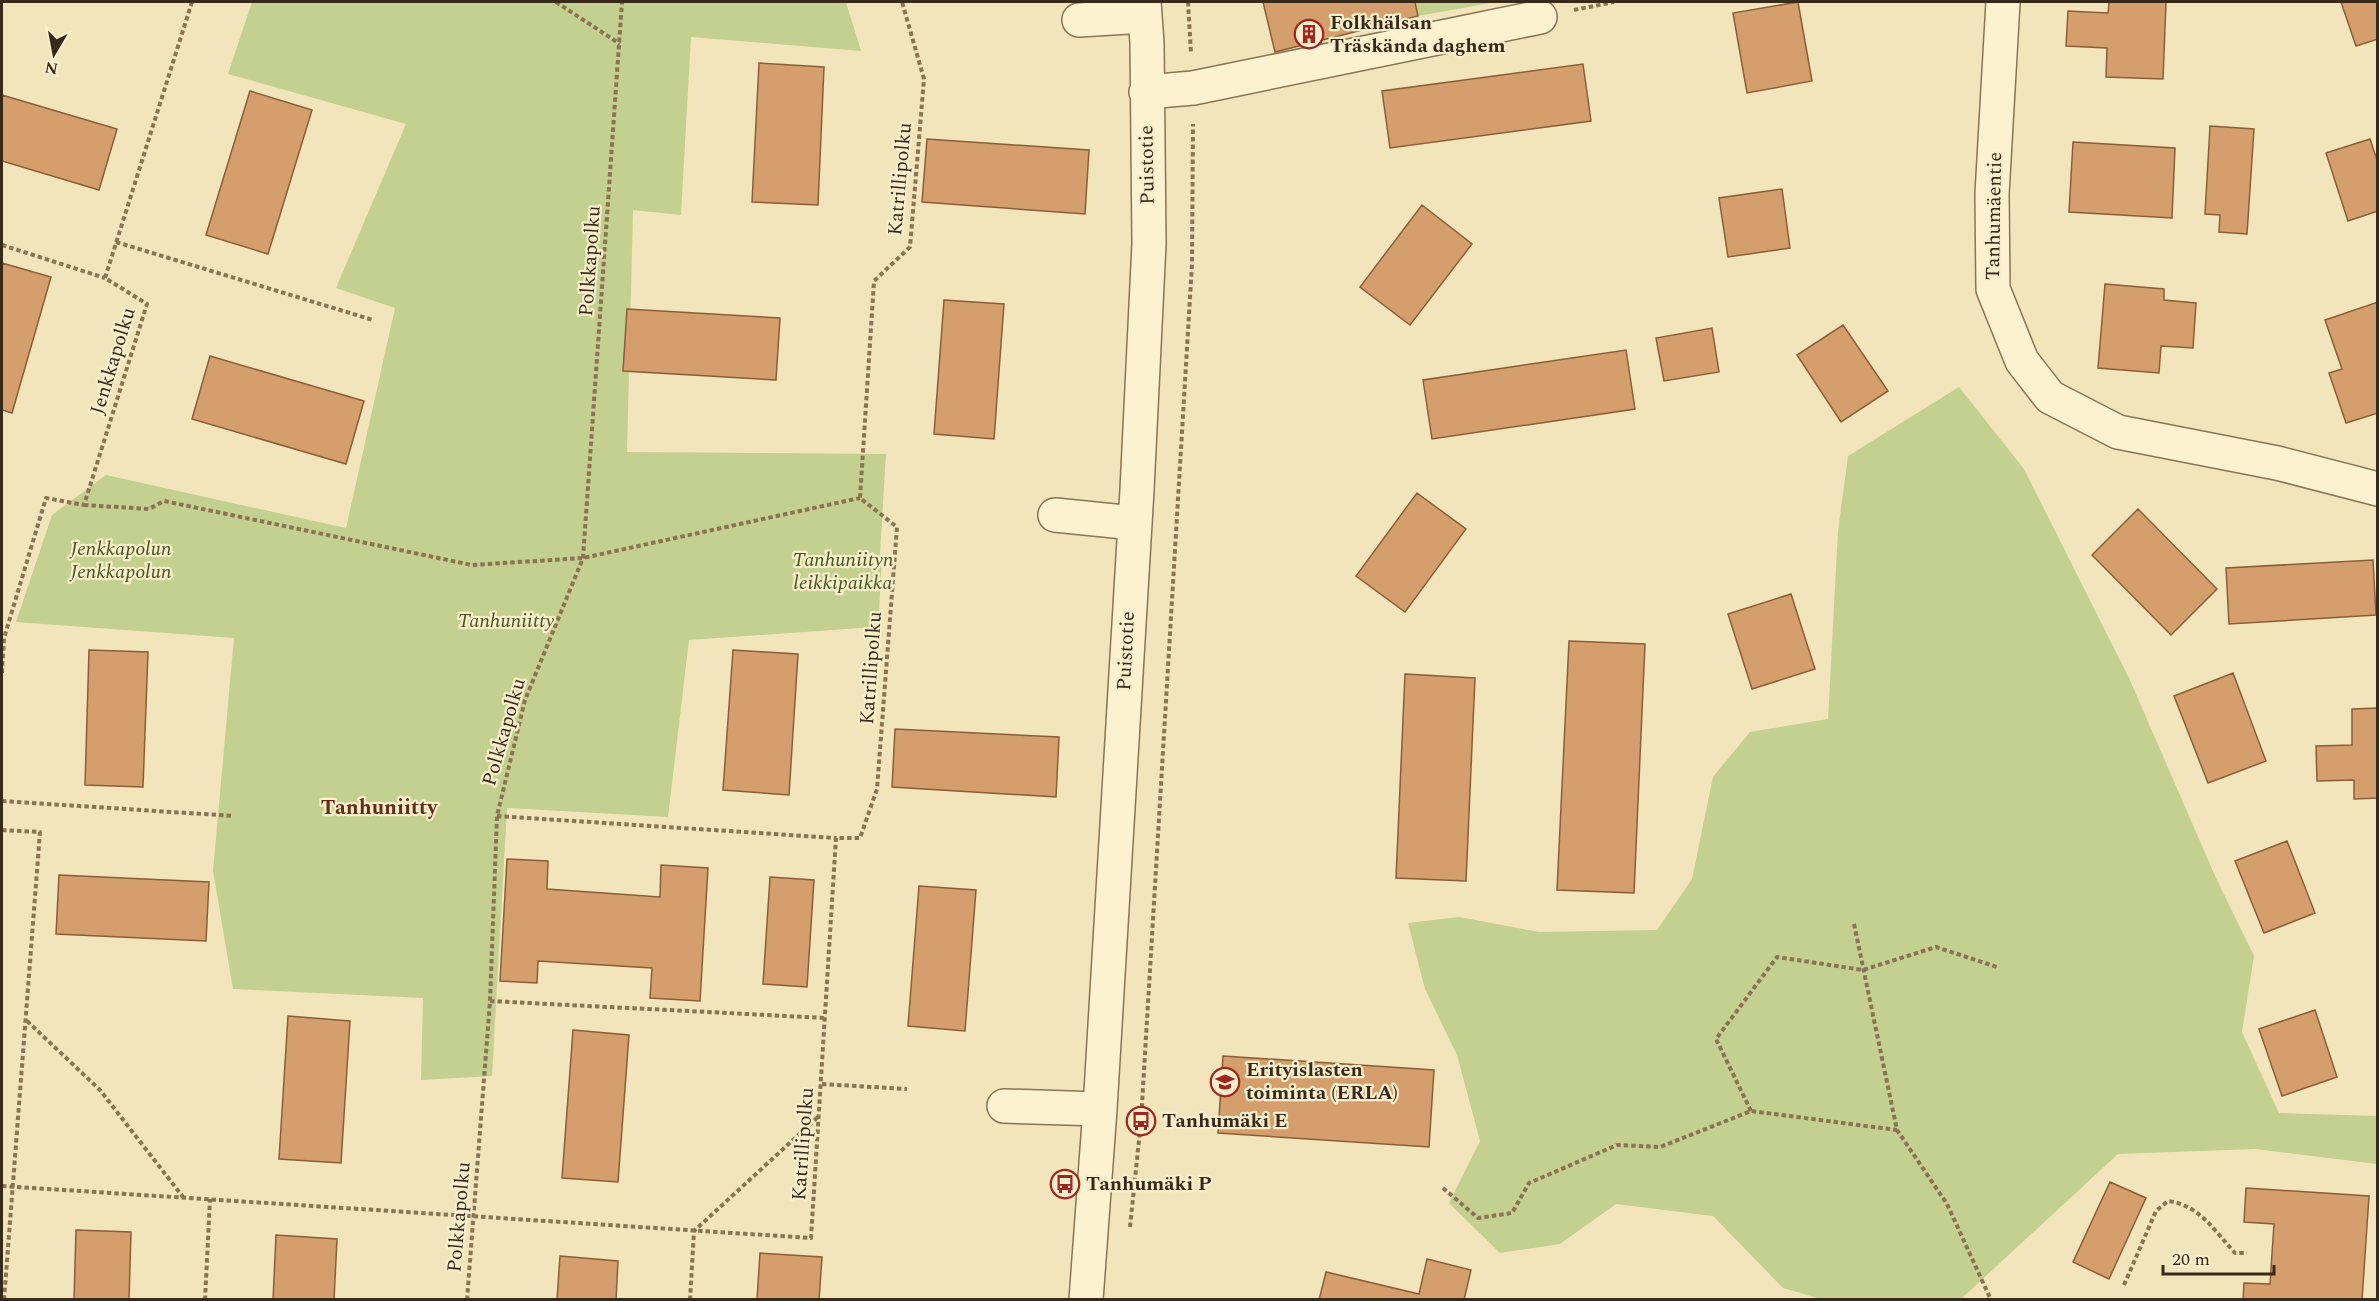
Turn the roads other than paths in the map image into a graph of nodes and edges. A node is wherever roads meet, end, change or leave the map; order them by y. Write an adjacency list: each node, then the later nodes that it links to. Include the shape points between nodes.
1 (2003, 2): 6 (street, Tanhumäentie, via 1992,194 1993,289 2022,361 2050,397 2118,432 2277,463)
2 (1144, 9): 4 (street); 5 (street, Puistotie)
3 (1540, 16): 5 (street, via 1193,88)
4 (1079, 20)
5 (1146, 92): 8 (street, Puistotie, via 1149,244)
6 (2378, 489)
7 (1055, 515): 8 (street)
8 (1134, 523): 10 (street, Puistotie)
9 (1004, 1106): 10 (street)
10 (1100, 1109): 11 (street, Puistotie)
11 (1086, 1299)

